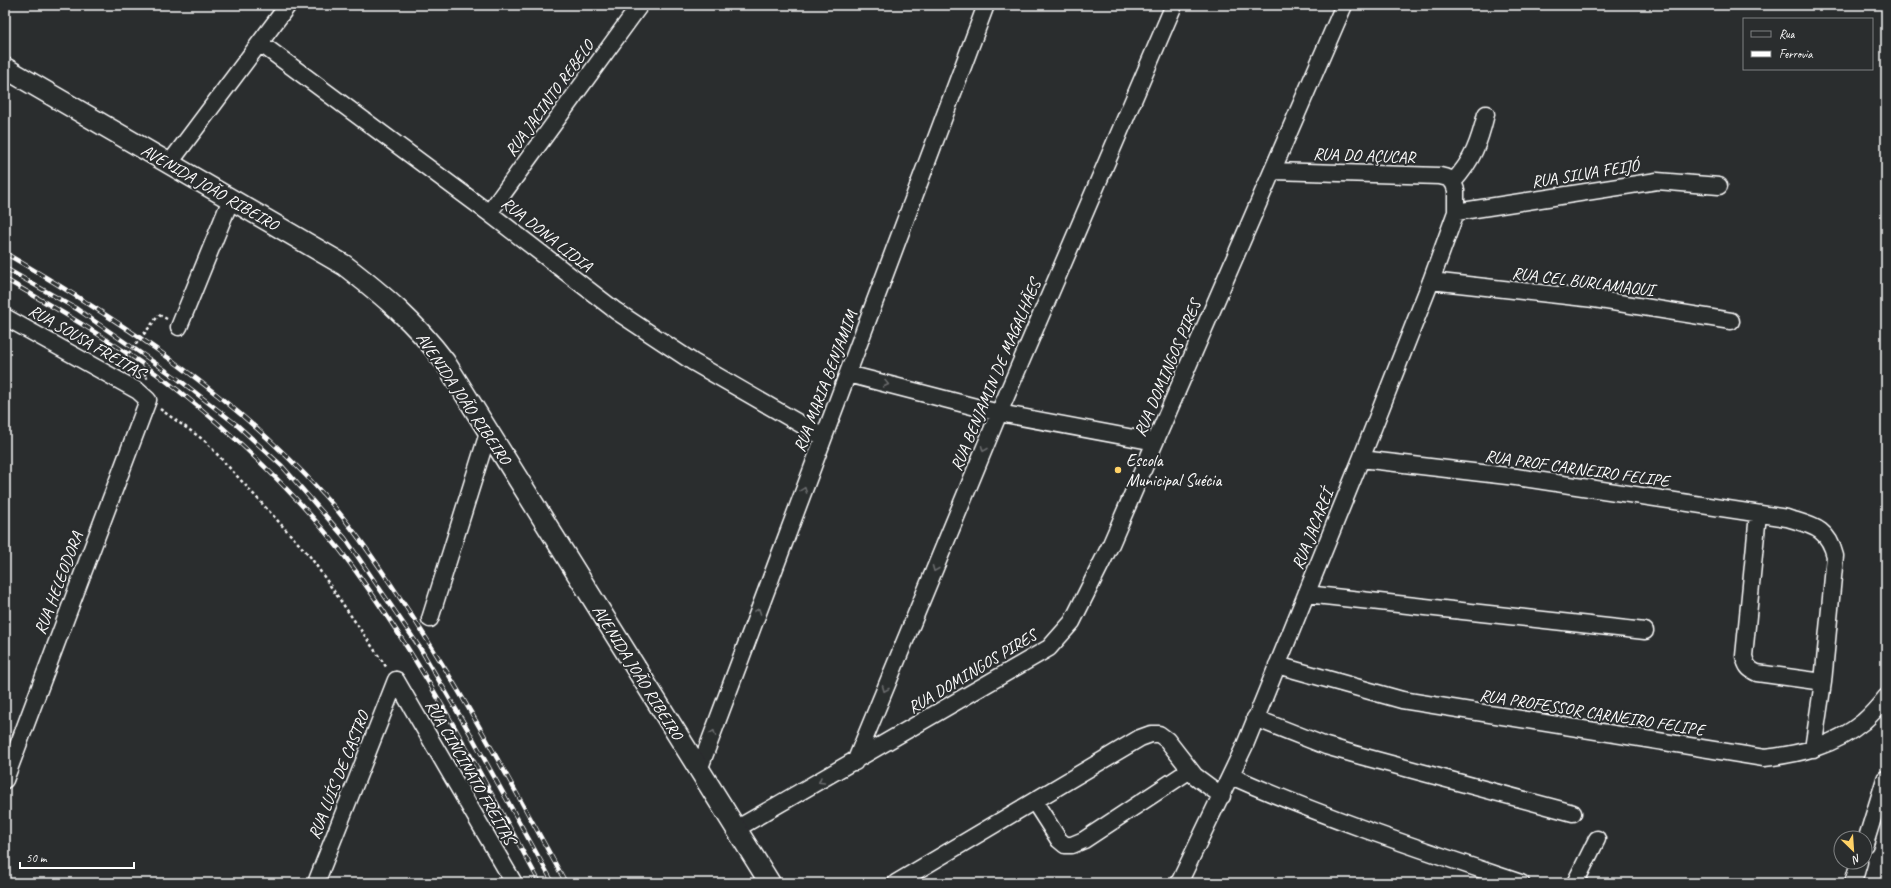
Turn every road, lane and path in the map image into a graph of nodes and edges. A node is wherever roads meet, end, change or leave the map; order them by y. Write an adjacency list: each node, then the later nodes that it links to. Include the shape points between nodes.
1 (288, 5): 6 (street)
2 (640, 5): 15 (street, RUA JACINTO REBELO)
3 (986, 5): 22 (street, RUA MARIA BENJAMIM)
4 (1174, 5): 24 (street, RUA BENJAMIN DE MAGALHÃES)
5 (1344, 5): 10 (street, RUA DOMINGOS PIRES)
6 (260, 43): 9 (street); 15 (street, RUA DONA LIDIA)
7 (5, 68): 9 (main road, AVENIDA JOÃO RIBEIRO)
8 (1486, 114): 11 (street, via 1475,152)
9 (169, 164): 13 (main road, AVENIDA JOÃO RIBEIRO)
10 (1273, 171): 11 (street, RUA DO AÇUCAR, via 1440,176); 27 (street, RUA DOMINGOS PIRES)
11 (1453, 182): 14 (street, RUA JACAREÍ, via 1456,190)
12 (1720, 186): 14 (street, RUA SILVA FEIJÓ, via 1656,181)
13 (231, 199): 20 (street); 25 (main road, AVENIDA JOÃO RIBEIRO, via 344,265 400,310 444,362)
14 (1456, 212): 16 (street, RUA JACAREÍ)
15 (489, 213): 26 (street, RUA DONA LIDIA, via 616,311 659,340)
16 (1431, 281): 19 (street, RUA CEL BURLAMAQUI, via 1594,299); 28 (street, RUA JACAREÍ)
17 (159, 315): 21 (path, bridge)
18 (5, 317): 23 (street, RUA SOUSA FREITAS, via 138,391)
19 (1731, 321)
20 (180, 327)
21 (125, 358)
22 (848, 374): 24 (street, one-way to 24); 26 (street, RUA MARIA BENJAMIM)
23 (148, 400): 34 (path, via 205,441 309,555); 44 (street, RUA HELEODORA)
24 (999, 412): 27 (street); 39 (street, RUA BENJAMIN DE MAGALHÃES, one-way to 39)
25 (488, 433): 31 (street); 40 (main road, AVENIDA JOÃO RIBEIRO)
26 (823, 437): 40 (street, RUA MARIA BENJAMIM, one-way to 26)
27 (1155, 442): 39 (street, RUA DOMINGOS PIRES, via 1111,544 1072,622 1049,648)
28 (1361, 459): 29 (street, RUA PROF CARNEIRO FELIPE, via 1516,477); 30 (street, RUA JACAREÍ)
29 (1758, 514): 35 (street, RUA PROF CARNEIRO FELIPE, via 1787,518 1816,528 1826,535 1832,544 1835,556); 35 (street, via 1744,656 1746,664 1757,674)
30 (1306, 594): 32 (street); 33 (street, RUA JACAREÍ)
31 (430, 619)
32 (1646, 631)
33 (1277, 665): 37 (street, RUA JACAREÍ); 38 (street, RUA PROFESSOR CARNEIRO FELIPE, via 1402,700 1736,755 1764,758)
34 (396, 680): 52 (street, RUA LUÍS DE CASTRO); 53 (street, RUA CINCINATO FREITAS)
35 (1823, 682): 38 (street, RUA PROF CARNEIRO FELIPE)
36 (1886, 698): 38 (street, RUA PROFESSOR CARNEIRO FELIPE, via 1864,721 1843,736)
37 (1255, 718): 42 (street, RUA JACAREÍ); 47 (street, via 1326,746)
38 (1813, 749)
39 (855, 762): 48 (street, RUA DOMINGOS PIRES, one-way to 48)
40 (699, 770): 48 (main road, AVENIDA JOÃO RIBEIRO)
41 (1190, 770): 45 (street); 46 (street, via 1167,740 1159,734 1151,734 1140,738); 46 (street, via 1084,840 1072,845 1065,845 1059,840)
42 (1231, 776): 45 (street, RUA JACAREÍ); 57 (street, via 1284,799 1394,840)
43 (1885, 779): 49 (street)
44 (5, 780)
45 (1222, 796): 56 (street, RUA JACAREÍ)
46 (1034, 802): 55 (street)
47 (1573, 813)
48 (736, 829): 54 (main road, AVENIDA JOÃO RIBEIRO)
49 (1869, 830)
50 (1597, 839): 58 (street)
51 (1857, 870): 59 (street)
52 (316, 883)
53 (514, 883)
54 (770, 883)
55 (896, 883)
56 (1179, 883)
57 (1521, 883)
58 (1575, 883)
59 (1853, 883)

